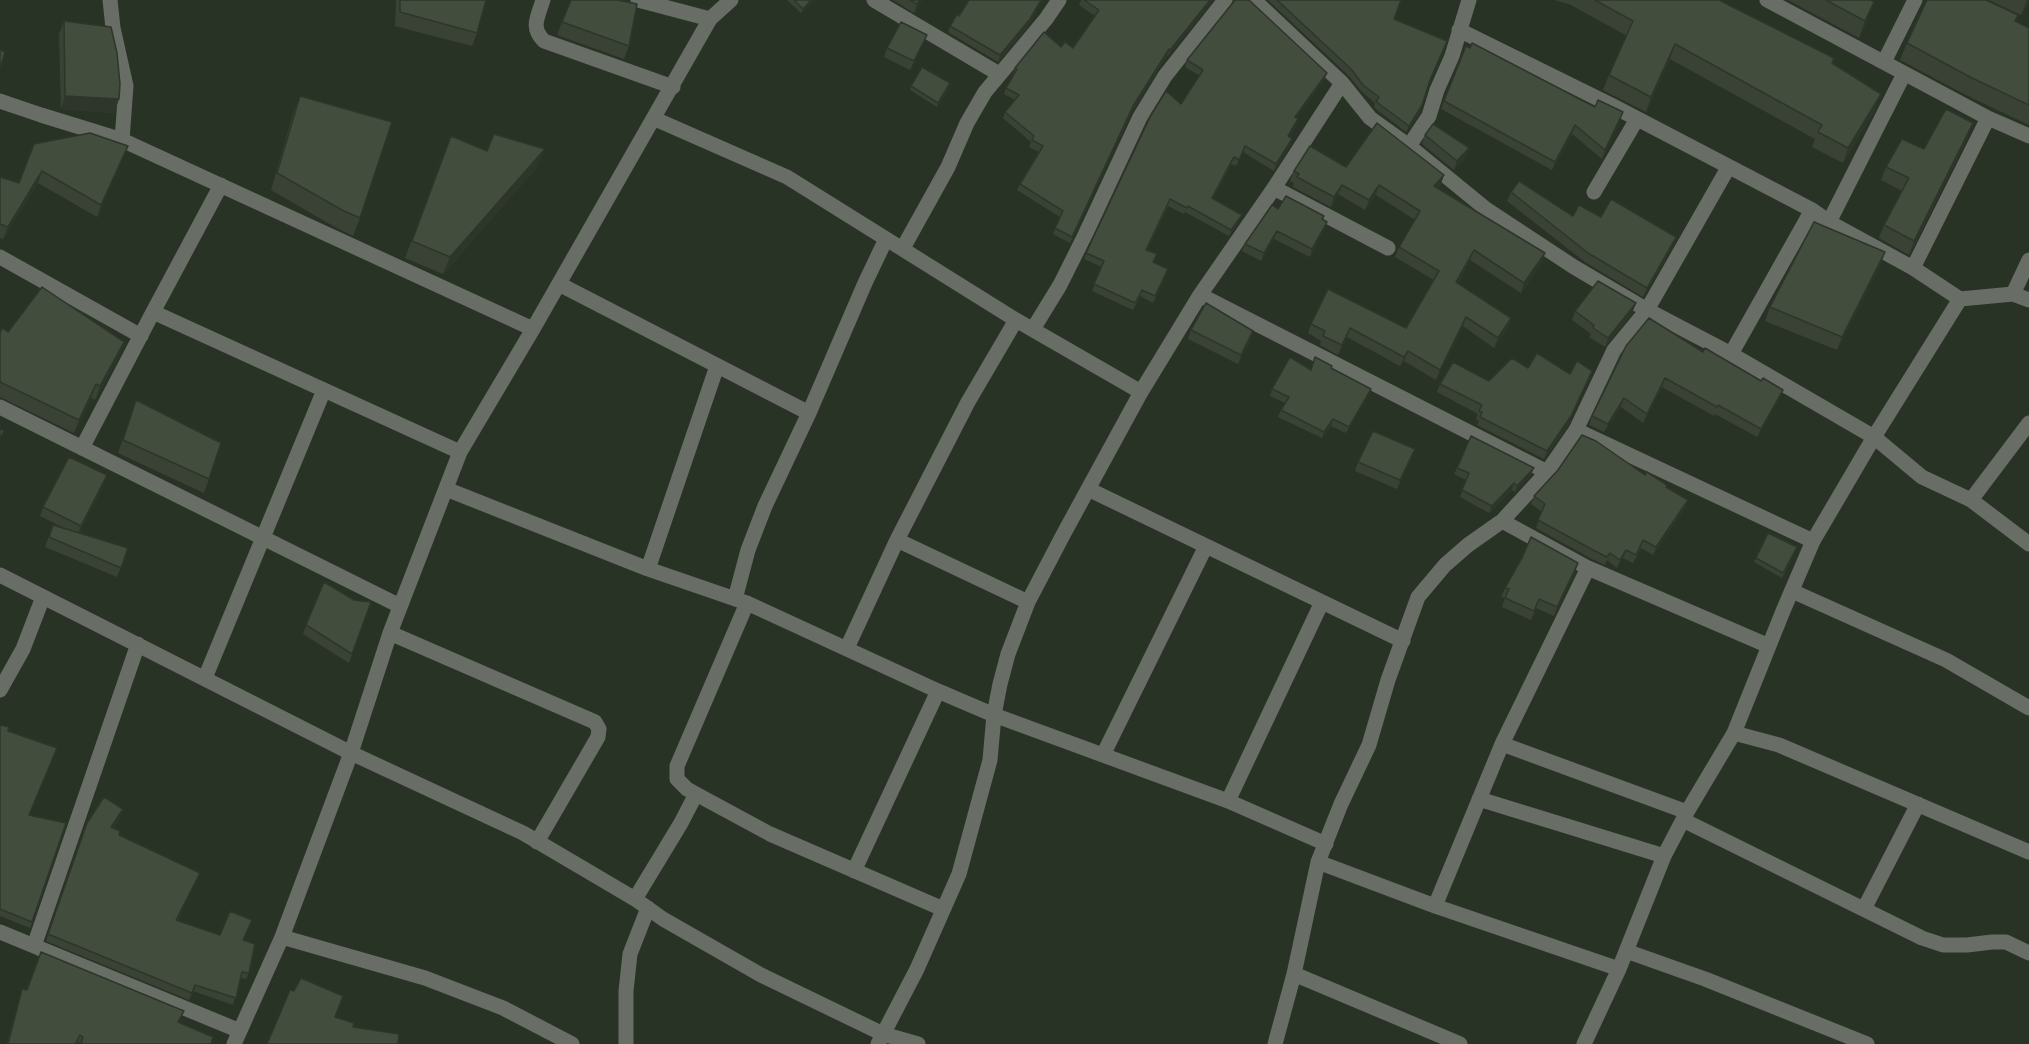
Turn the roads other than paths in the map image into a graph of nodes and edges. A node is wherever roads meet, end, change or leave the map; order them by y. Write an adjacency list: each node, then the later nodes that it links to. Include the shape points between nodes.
1 (110, 0): 25 (street, via 126,86)
2 (543, 0): 19 (street, via 535,28 544,41)
3 (638, 0): 12 (street)
4 (731, 0): 13 (street)
5 (874, 0): 16 (street)
6 (1059, 0): 16 (street)
7 (1225, 0): 47 (street, via 1165,76 1146,107 1060,285)
8 (1254, 0): 18 (street)
9 (1469, 0): 14 (street)
10 (1767, 0): 15 (street)
11 (1916, 0): 15 (street)
12 (664, 3): 13 (street)
13 (710, 19): 19 (street)
14 (1458, 30): 23 (street); 26 (street, via 1429,116)
15 (1884, 62): 17 (street)
16 (999, 74): 34 (street, via 967,123 948,167)
17 (1904, 74): 21 (street); 32 (street)
18 (1342, 83): 26 (street, via 1370,118); 29 (street)
19 (673, 87): 22 (street)
20 (0, 101): 25 (street)
21 (1988, 118): 24 (street); 38 (street)
22 (655, 119): 33 (street, via 787,177); 39 (street)
23 (1636, 119): 27 (street); 30 (street)
24 (2029, 136)
25 (122, 140): 28 (street)
26 (1409, 146): 44 (street, via 1486,209)
27 (1728, 168): 31 (street); 44 (street)
28 (221, 185): 45 (street); 48 (street)
29 (1274, 188): 35 (street); 41 (street)
30 (1594, 192)
31 (1812, 210): 32 (street); 50 (street)
32 (1829, 222): 38 (street)
33 (886, 239): 34 (street); 55 (street)
34 (903, 248): 46 (street)
35 (1388, 248)
36 (0, 257): 49 (street)
37 (2029, 260): 40 (street)
38 (1913, 268): 42 (street)
39 (559, 284): 48 (street); 51 (street)
40 (2013, 294): 42 (street); 43 (street)
41 (1200, 295): 53 (street); 61 (street)
42 (1960, 299): 58 (street)
43 (2029, 300)
44 (1647, 310): 50 (street); 57 (street, via 1614,350)
45 (153, 312): 49 (street); 52 (street)
46 (1016, 321): 47 (street); 67 (street, via 968,402)
47 (1033, 328): 53 (street)
48 (533, 329): 60 (street)
49 (141, 336): 59 (street)
50 (1731, 354): 58 (street)
51 (717, 366): 55 (street); 72 (street)
52 (324, 390): 60 (street); 66 (street)
53 (1141, 392): 63 (street)
54 (0, 407): 59 (street)
55 (809, 413): 76 (street, via 748,550)
56 (2029, 423): 64 (street)
57 (1576, 430): 61 (street); 68 (street)
58 (1874, 437): 64 (street, via 1922,477); 68 (street)
59 (82, 448): 66 (street)
60 (459, 452): 62 (street)
61 (1547, 472): 65 (street)
62 (446, 489): 72 (street); 79 (street)
63 (1088, 489): 70 (street); 77 (street)
64 (1971, 500): 69 (street)
65 (1502, 521): 71 (street); 81 (street, via 1445,565 1418,597)
66 (263, 538): 79 (street); 85 (street)
67 (897, 540): 77 (street); 84 (street)
68 (1813, 541): 74 (street)
69 (2029, 544)
70 (1206, 546): 78 (street); 93 (street)
71 (1588, 568): 83 (street); 91 (street)
72 (648, 569): 76 (street)
73 (0, 575): 75 (street)
74 (1792, 591): 83 (street); 88 (street, via 1946,660)
75 (43, 597): 82 (street); 86 (street, via 23,649)
76 (741, 601): 84 (street); 94 (street, via 677,766 677,779)
77 (1028, 602): 89 (street, via 1008,654)
78 (1322, 602): 81 (street); 96 (street)
79 (400, 606): 80 (street)
80 (390, 633): 92 (street); 99 (street, via 595,722 598,737)
81 (1403, 641): 100 (street, via 1368,745)
82 (138, 644): 85 (street); 112 (street)
83 (1770, 646): 90 (street)
84 (847, 648): 87 (street)
85 (205, 678): 92 (street)
86 (0, 690)
87 (939, 691): 89 (street); 104 (street)
88 (2029, 708)
89 (994, 715): 93 (street); 108 (street, via 990,760 959,874)
90 (1734, 733): 97 (street, via 1779,745); 98 (street)
91 (1502, 744): 95 (street); 98 (street)
92 (351, 753): 99 (street); 111 (street)
93 (1103, 755): 96 (street)
94 (696, 794): 104 (street, via 770,834); 105 (street)
95 (1479, 799): 102 (street); 106 (street)
96 (1228, 801): 100 (street)
97 (1918, 804): 101 (street); 109 (street)
98 (1685, 816): 102 (street); 109 (street)
99 (537, 842): 105 (street)
100 (1326, 844): 103 (street)
101 (2029, 852)
102 (1664, 856): 113 (street)
103 (1318, 862): 106 (street); 116 (street)
104 (854, 871): 108 (street)
105 (636, 899): 107 (street)
106 (1435, 906): 115 (street)
107 (648, 908): 118 (street); 120 (street, via 630,954)
108 (943, 909): 118 (street)
109 (1864, 909): 114 (street, via 1943,945 2006,942)
110 (0, 932): 112 (street)
111 (282, 937): 117 (street); 119 (street, via 425,978 503,1008)
112 (34, 946): 117 (street)
113 (1626, 951): 115 (street); 125 (street)
114 (2029, 953)
115 (1619, 969): 124 (street)
116 (1294, 974): 122 (street); 123 (street)
117 (237, 1037)
118 (880, 1039): 121 (street)
119 (572, 1044)
120 (626, 1044)
121 (918, 1044)
122 (1275, 1044)
123 (1460, 1044)
124 (1584, 1044)
125 (1867, 1044)

